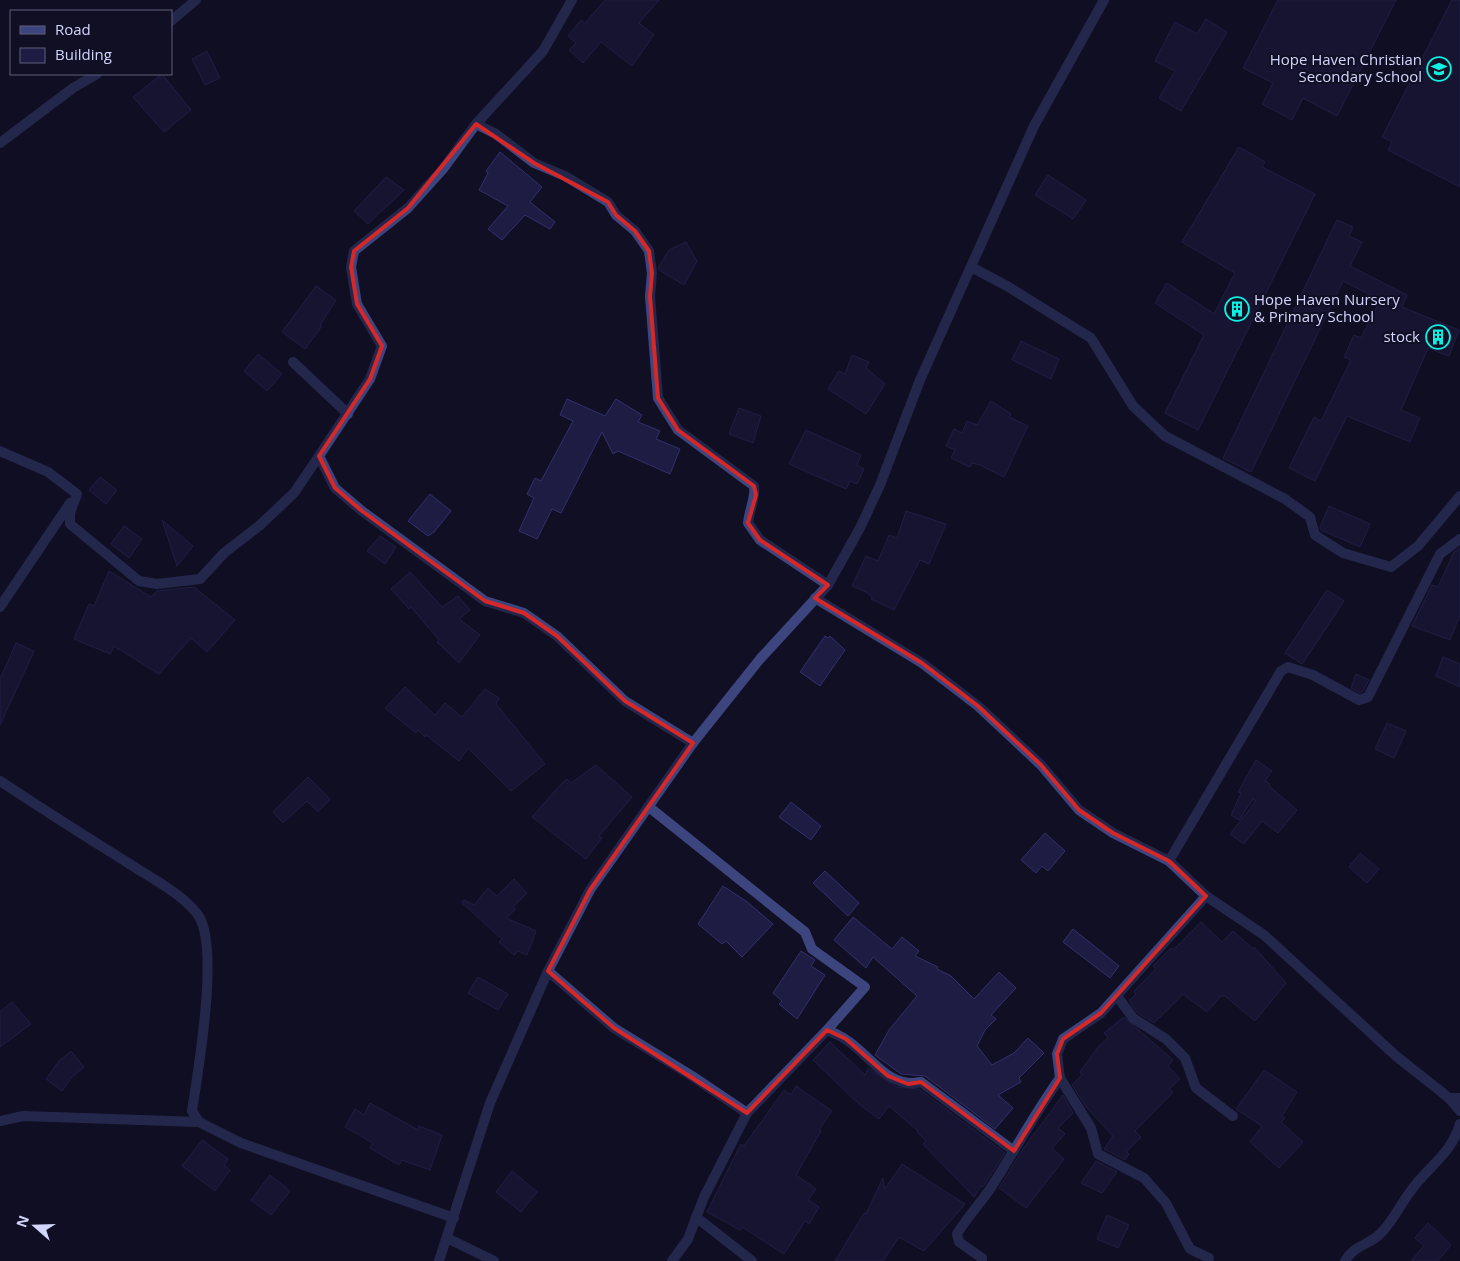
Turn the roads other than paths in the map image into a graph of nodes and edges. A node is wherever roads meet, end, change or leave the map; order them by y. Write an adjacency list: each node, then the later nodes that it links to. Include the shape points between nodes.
1 (196, 0): 4 (street)
2 (572, 0): 6 (street, via 543,51)
3 (1104, 0): 8 (street, via 1034,126)
4 (172, 20)
5 (95, 75): 7 (street)
6 (476, 124): 10 (street, via 444,169 408,208 354,251 351,267 357,304 382,346 370,379); 16 (street, via 496,134 534,163 565,176 608,202 616,215 635,231 649,251 658,398 678,430 754,486 756,495 749,508 748,523 760,540)
7 (0, 143)
8 (971, 267): 14 (street, via 1091,338 1133,406 1165,436 1285,499 1310,517 1316,535 1343,553 1391,567 1418,546); 16 (street, via 920,380 880,485)
9 (293, 362): 10 (street)
10 (348, 414): 12 (street)
11 (0, 451): 13 (street, via 48,472)
12 (319, 456): 13 (street, via 294,493 224,553 200,579 157,584 139,581 70,524); 19 (street, via 335,488 362,511 485,601 524,613 557,636 625,701)
13 (77, 494): 18 (street)
14 (1460, 496)
15 (1459, 543): 22 (street, via 1440,554 1368,696 1359,700 1313,675 1288,668 1281,671)
16 (828, 585): 17 (street)
17 (815, 598): 19 (street, via 760,659); 22 (street, via 922,664 978,706 1041,765 1079,810 1113,833)
18 (0, 607)
19 (693, 743): 21 (street)
20 (0, 781): 34 (street, via 172,891 199,916 206,941 207,964 205,1028 192,1111)
21 (649, 807): 24 (street, via 590,890); 26 (street, via 805,932 812,949 865,987)
22 (1169, 861): 23 (street)
23 (1206, 896): 25 (street); 28 (street, via 1264,935 1396,1056)
24 (548, 971): 31 (street, via 614,1028); 38 (street, via 490,1103)
25 (1117, 996): 27 (street, via 1101,1013 1063,1039 1057,1054); 32 (street, via 1133,1018 1166,1039 1185,1058 1196,1088)
26 (827, 1030): 31 (street); 36 (street, via 846,1039 888,1076 908,1084 921,1082)
27 (1060, 1078): 36 (street); 40 (street, via 1091,1128 1098,1154 1144,1178 1166,1203 1190,1249)
28 (1449, 1098): 29 (street); 30 (street)
29 (1460, 1098)
30 (1460, 1111)
31 (747, 1113): 37 (street)
32 (1233, 1116)
33 (0, 1121): 34 (street, via 23,1116)
34 (199, 1122): 38 (street, via 241,1143)
35 (1460, 1124): 46 (street, via 1456,1139 1421,1177 1380,1235 1350,1252)
36 (1014, 1151): 45 (street, via 957,1234 959,1242)
37 (696, 1217): 43 (street, via 688,1239); 44 (street)
38 (454, 1218): 39 (street)
39 (447, 1238): 41 (street); 42 (street)
40 (1209, 1258)
41 (439, 1261)
42 (494, 1261)
43 (672, 1261)
44 (752, 1261)
45 (982, 1261)
46 (1345, 1261)

